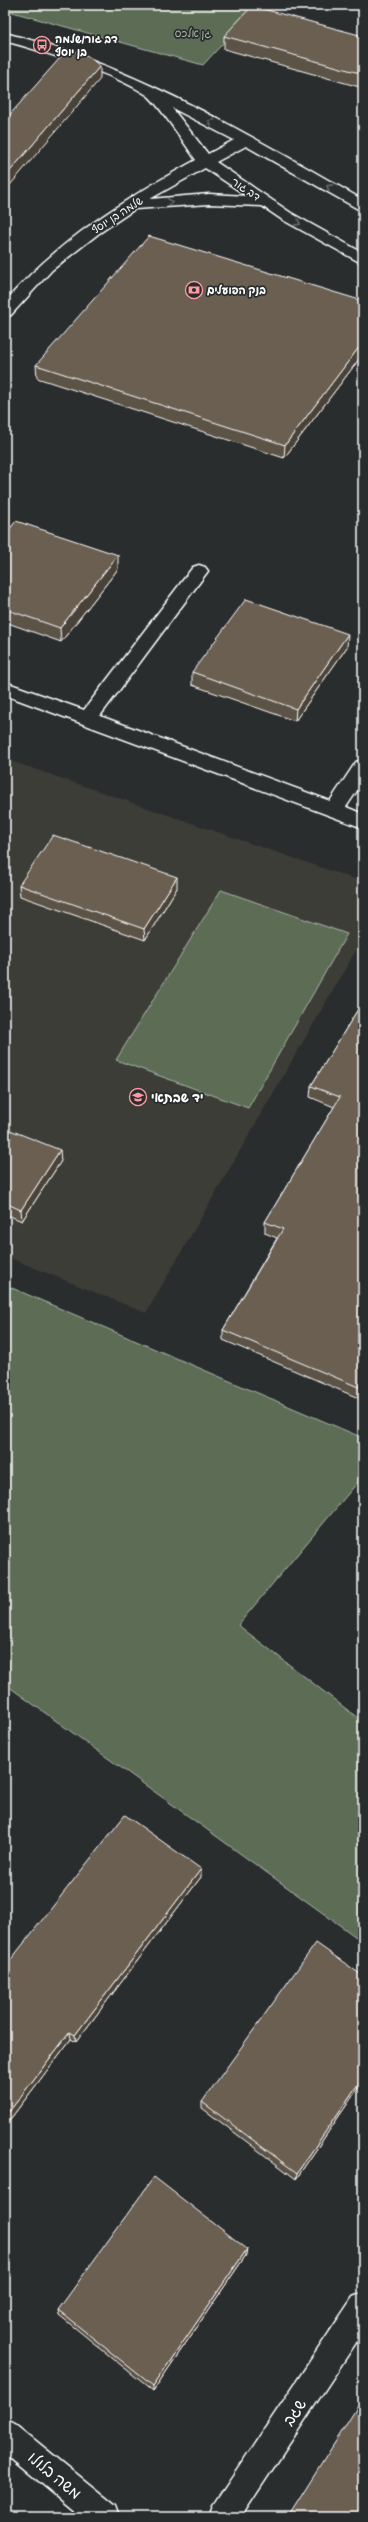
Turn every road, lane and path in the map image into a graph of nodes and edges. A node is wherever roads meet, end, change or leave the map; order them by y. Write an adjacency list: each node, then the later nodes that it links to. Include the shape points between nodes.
1 (5, 37): 2 (street, דב גור, via 84,62)
2 (153, 93): 3 (street, דב גור, one-way to 2); 4 (street, דב גור)
3 (246, 140): 4 (street, שלמה בן יוסף); 7 (street, דב גור, one-way to 3)
4 (205, 161): 5 (street, דב גור); 6 (street, שלמה בן יוסף)
5 (265, 202): 6 (street, one-way to 5, via 210,199); 8 (street, דב גור, one-way to 8)
6 (131, 205): 9 (street, שלמה בן יוסף, via 108,219 45,268)
7 (363, 206)
8 (363, 259)
9 (5, 312)
10 (199, 571): 12 (street)
11 (5, 688): 12 (street)
12 (88, 719): 14 (street)
13 (363, 767): 14 (street)
14 (334, 810): 15 (street)
15 (363, 821)
16 (363, 2306): 19 (street, שגב)
17 (5, 2434): 18 (street, משה בלולו)
18 (105, 2517)
19 (224, 2517)

